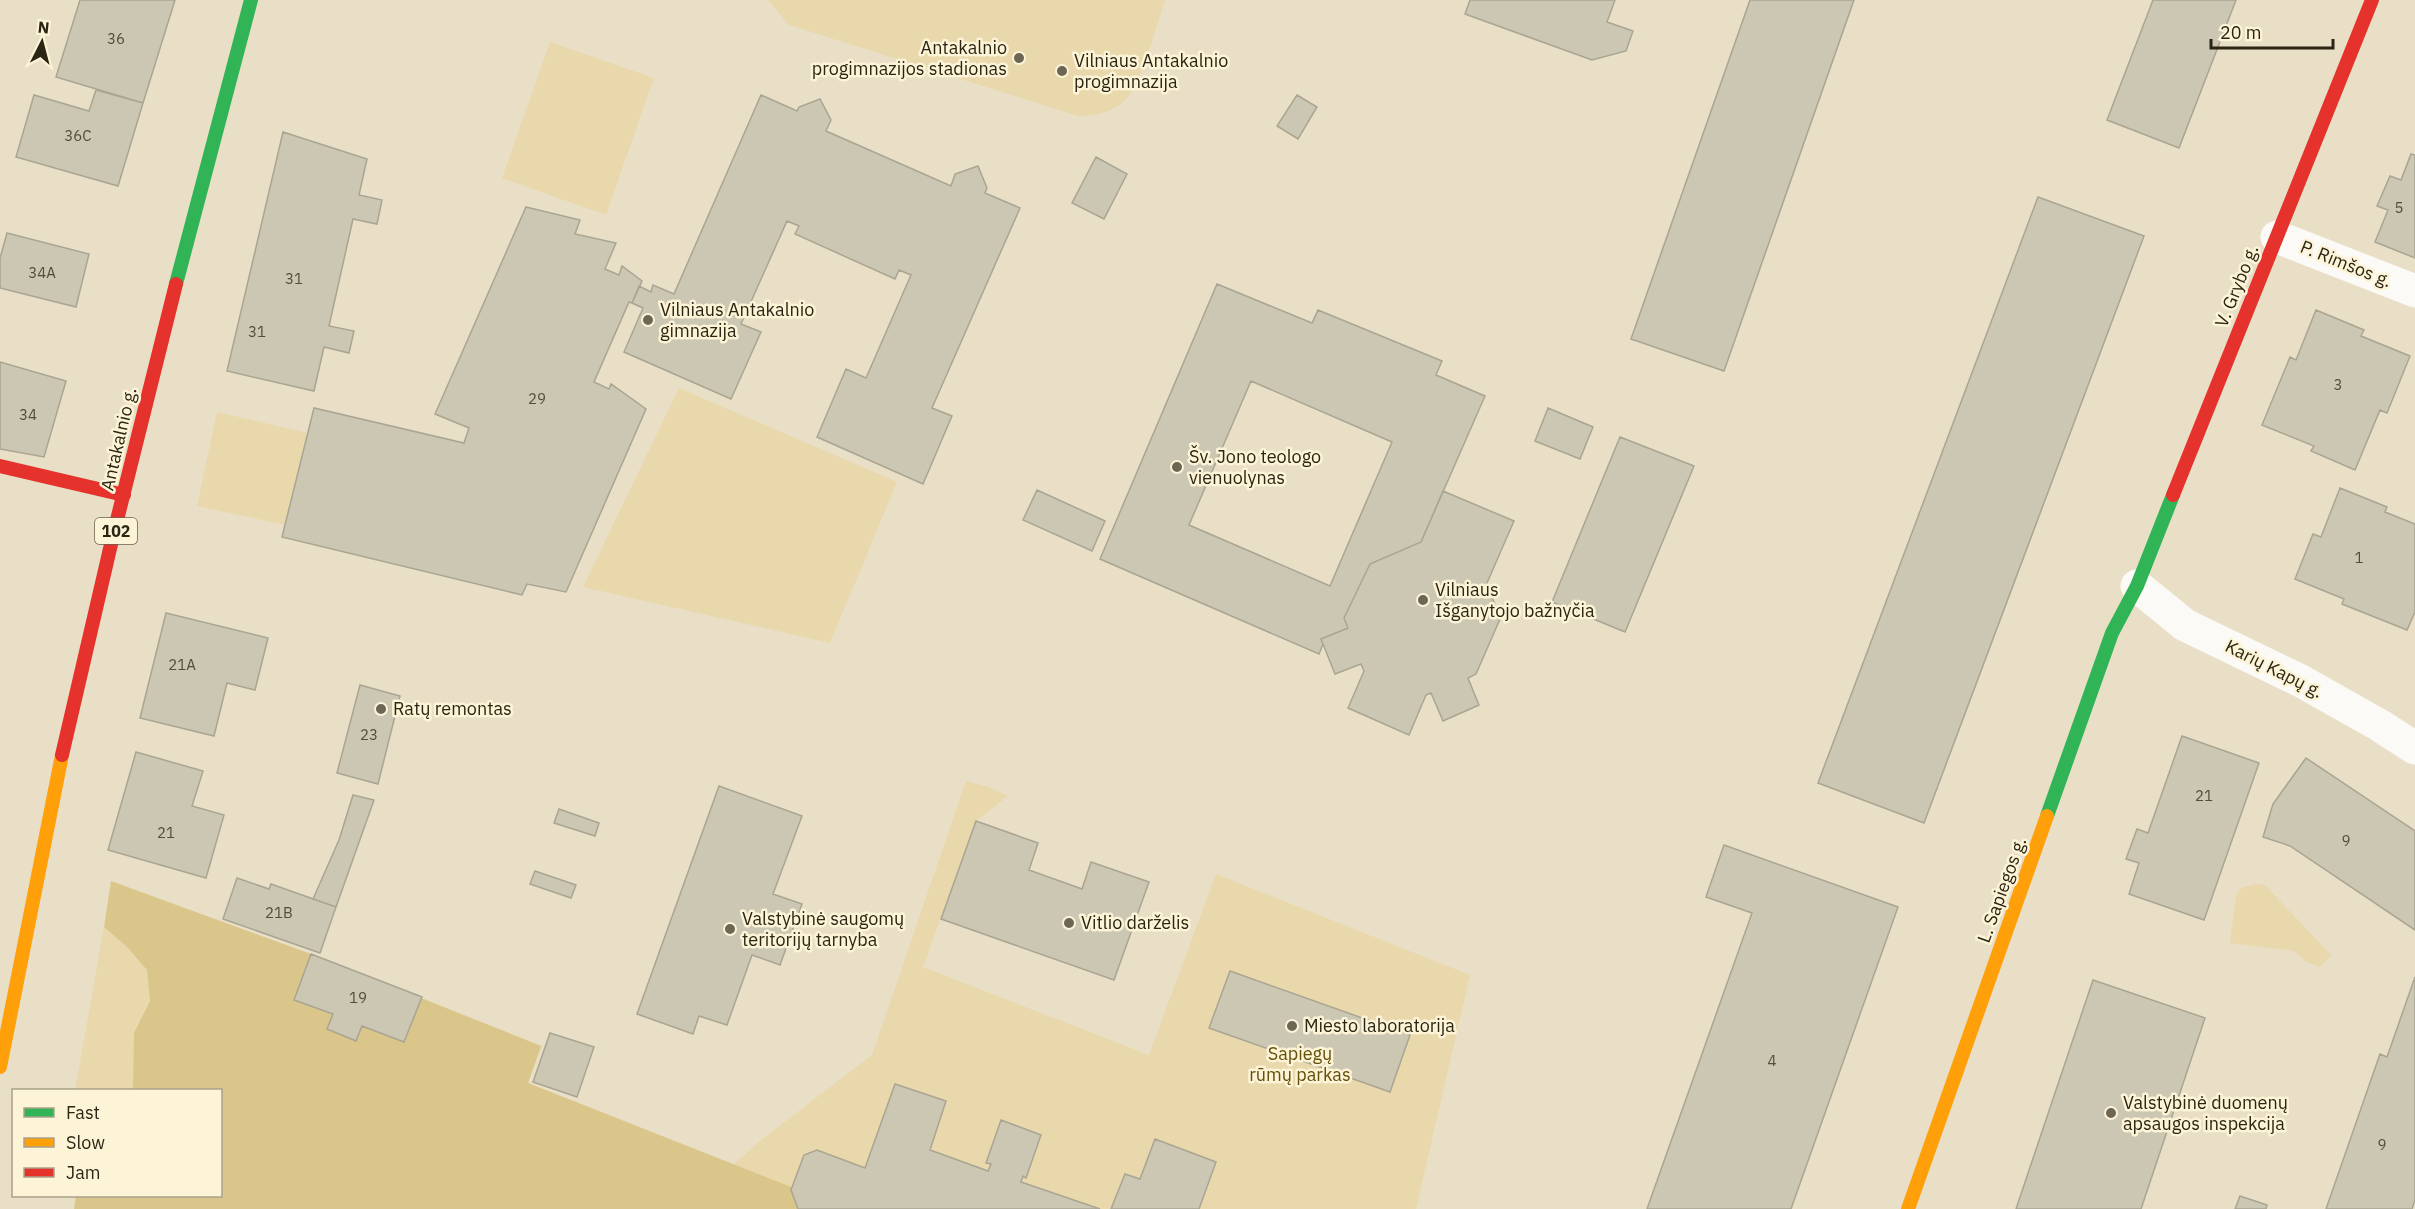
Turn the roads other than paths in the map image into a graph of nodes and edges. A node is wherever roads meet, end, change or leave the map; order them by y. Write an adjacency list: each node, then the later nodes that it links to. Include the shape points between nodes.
1 (252, 0): 6 (street, Antakalnio g. / 102)
2 (2372, 0): 3 (street, V. Grybo g.)
3 (2277, 237): 4 (street, P. Rimšos g.); 7 (street, V. Grybo g.)
4 (2415, 291)
5 (0, 466): 6 (street)
6 (124, 495): 9 (street, Antakalnio g. / 102, via 70,720)
7 (2137, 586): 8 (street, Karių Kapų g., via 2185,626 2301,681); 10 (street, L. Sapiegos g., via 2112,633)
8 (2415, 748)
9 (0, 1067)
10 (1908, 1209)

